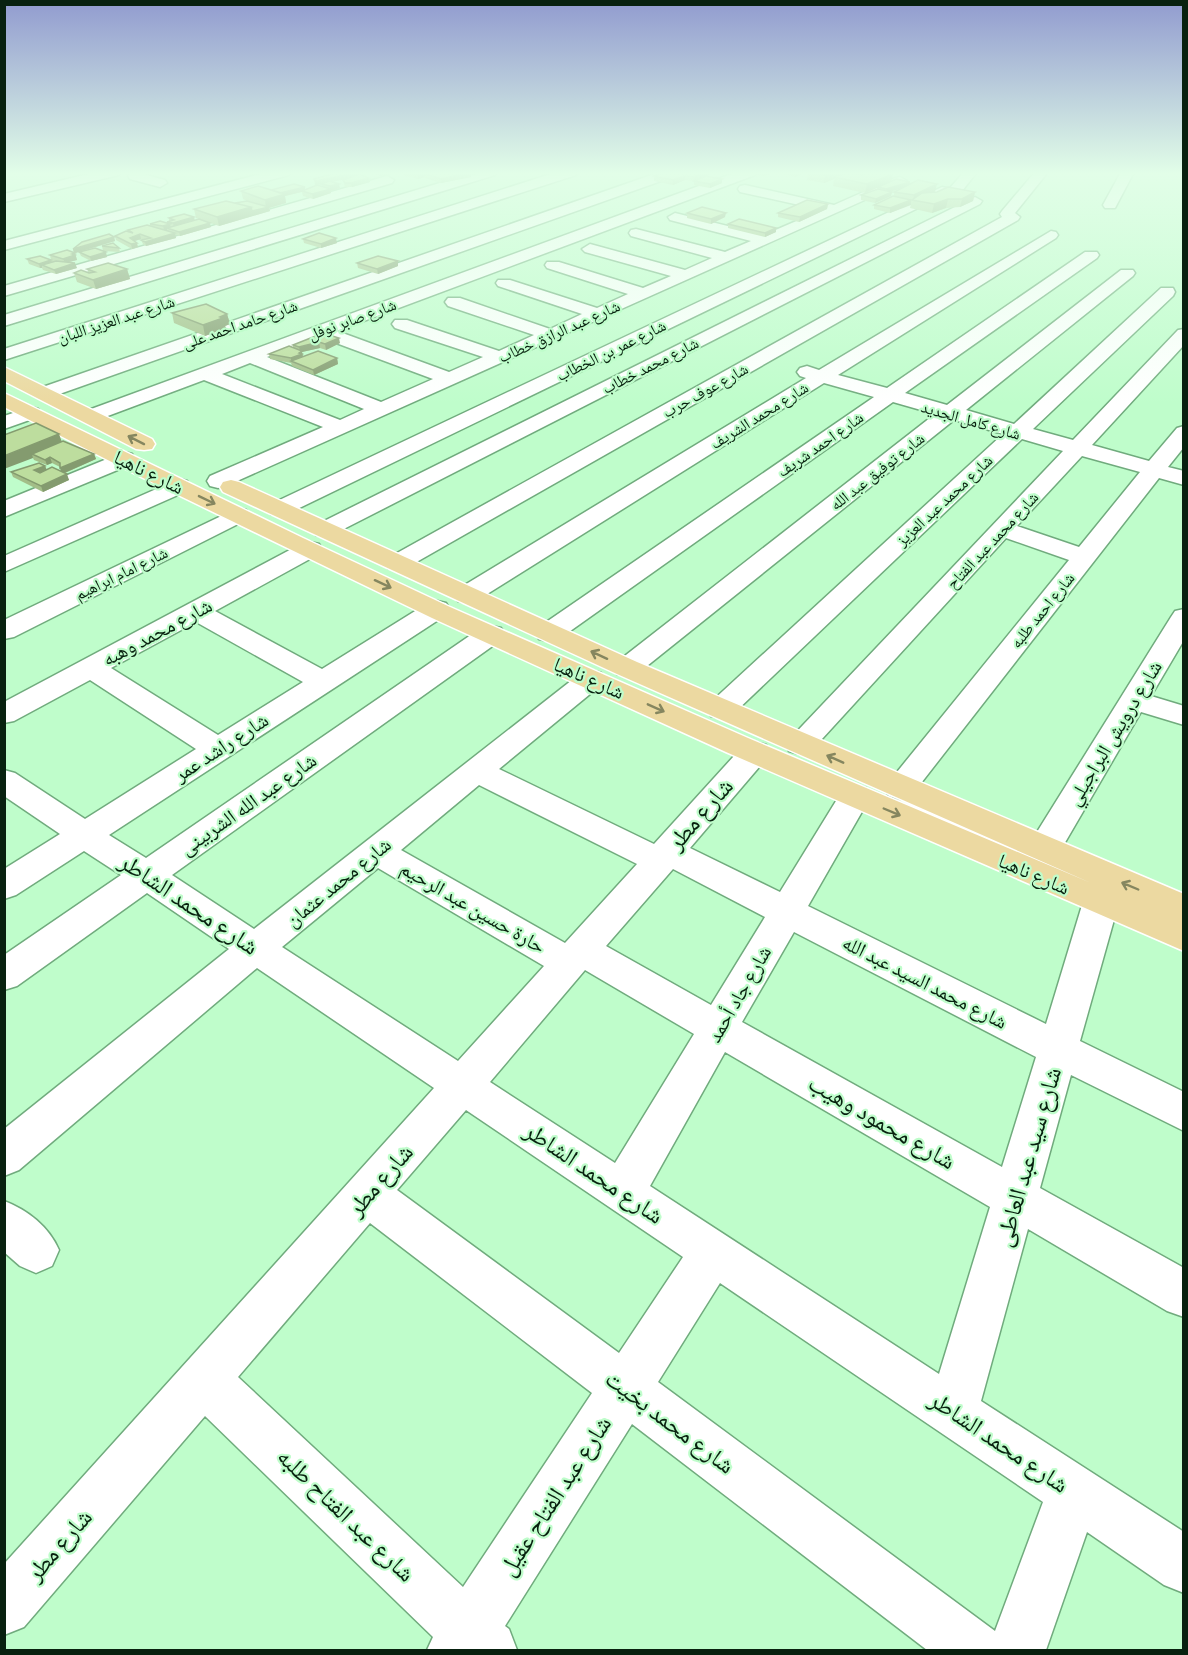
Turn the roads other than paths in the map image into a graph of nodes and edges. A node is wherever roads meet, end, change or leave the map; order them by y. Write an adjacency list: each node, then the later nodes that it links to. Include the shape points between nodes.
1 (149, 249): 25 (street)
2 (237, 249): 35 (street)
3 (305, 249): 16 (street)
4 (333, 249): 16 (street, شارع عبد العزيز اللبان)
5 (452, 249): 18 (street, شارع حامد احمد على)
6 (552, 249): 38 (street, شارع صابر نوفل)
7 (590, 249): 23 (street)
8 (697, 249): 17 (street)
9 (744, 249): 17 (street, شارع عبد الرازق خطاب)
10 (825, 249): 70 (street, شارع عمر بن الخطاب)
11 (960, 249): 74 (street, شارع محمد خطاب)
12 (969, 249): 46 (street, شارع عوف حرب)
13 (987, 249): 50 (street, شارع محمد الشريف)
14 (1090, 249): 22 (street)
15 (392, 252): 18 (street)
16 (318, 254): 42 (street, شارع عبد العزيز اللبان)
17 (726, 257): 23 (street, شارع عبد الرازق خطاب)
18 (419, 261): 24 (street, شارع حامد احمد على)
19 (553, 266): 29 (street)
20 (24, 267): 25 (street)
21 (348, 268): 24 (street)
22 (1139, 273): 52 (street, شارع احمد شريف); 56 (street, شارع توفيق عبد الله); 61 (street, شارع محمد عبد العزيز)
23 (686, 275): 29 (street, شارع عبد الرازق خطاب)
24 (375, 277): 30 (street, شارع حامد احمد على)
25 (50, 278): 28 (street)
26 (504, 283): 34 (street)
27 (294, 287): 30 (street)
28 (4, 291)
29 (644, 294): 34 (street, شارع عبد الرازق خطاب)
30 (321, 296): 33 (street, شارع حامد احمد على)
31 (245, 303): 33 (street)
32 (454, 303): 40 (street)
33 (273, 313): 41 (street, شارع حامد احمد على)
34 (598, 314): 40 (street, شارع عبد الرازق خطاب)
35 (4, 321)
36 (401, 324): 45 (street)
37 (176, 326): 41 (street)
38 (321, 331): 44 (street, شارع صابر نوفل); 51 (street)
39 (1184, 334): 64 (street, شارع محمد عبد الفتاح)
40 (550, 335): 45 (street, شارع عبد الرازق خطاب)
41 (204, 337): 47 (street, شارع حامد احمد على)
42 (4, 355)
43 (101, 357): 47 (street)
44 (250, 357): 49 (street, شارع صابر نوفل); 55 (street)
45 (500, 357): 51 (street, شارع عبد الرازق خطاب)
46 (760, 359): 50 (street, شارع كامل الجديد); 76 (street, شارع عوف حرب)
47 (120, 366): 54 (street, شارع حامد احمد على)
48 (4, 373): 54 (main road, شارع ناهيا)
49 (205, 374): 57 (street, شارع صابر نوفل); 59 (street)
50 (821, 376): 52 (street, شارع كامل الجديد); 78 (street, شارع محمد الشريف)
51 (449, 379): 55 (street, شارع عبد الرازق خطاب)
52 (888, 396): 56 (street, شارع كامل الجديد); 83 (street, شارع احمد شريف)
53 (4, 399): 54 (main road, شارع ناهيا)
54 (38, 403): 57 (main road, شارع ناهيا); 58 (street, شارع حامد احمد على); 60 (main road, شارع ناهيا)
55 (382, 409): 59 (street, شارع عبد الرازق خطاب)
56 (949, 414): 61 (street, شارع كامل الجديد); 87 (street, شارع توفيق عبد الله)
57 (90, 416): 68 (main road, شارع ناهيا, one-way to 57)
58 (4, 423)
59 (341, 427): 68 (street, شارع عبد الرازق خطاب)
60 (64, 429): 63 (street); 65 (main road, شارع ناهيا)
61 (1017, 432): 64 (street, شارع كامل الجديد); 91 (street, شارع محمد عبد العزيز)
62 (1184, 432): 66 (street, شارع احمد طلبه)
63 (34, 441)
64 (1077, 449): 66 (street, شارع كامل الجديد); 73 (street, شارع محمد عبد الفتاح)
65 (124, 459): 69 (main road, شارع ناهيا); 71 (street)
66 (1154, 470): 67 (street, شارع كامل الجديد); 75 (street, شارع احمد طلبه)
67 (1184, 478)
68 (218, 481): 70 (main road, شارع ناهيا)
69 (179, 486): 72 (main road, شارع ناهيا, one-way to 72); 77 (street)
70 (279, 509): 74 (main road, شارع ناهيا)
71 (4, 510)
72 (238, 515): 74 (main road, شارع ناهيا); 82 (street, شارع امام ابراهيم)
73 (1002, 529): 75 (street); 94 (street, شارع محمد عبد الفتاح)
74 (317, 539): 76 (main road, شارع ناهيا); 79 (main road, شارع ناهيا, one-way to 79); 80 (street, شارع محمد وهبه)
75 (1084, 557): 99 (street, شارع احمد طلبه)
76 (398, 563): 78 (main road, شارع ناهيا)
77 (4, 566)
78 (467, 595): 83 (main road, شارع ناهيا)
79 (437, 609): 84 (main road, شارع ناهيا); 89 (street, شارع راشد عمر)
80 (196, 611): 86 (street, شارع محمد وهبه); 89 (street)
81 (1184, 617): 85 (street, شارع درويش البراجيلي)
82 (4, 631)
83 (549, 633): 87 (main road, شارع ناهيا, one-way to 83)
84 (491, 634): 88 (main road, شارع ناهيا); 105 (street, شارع عبد الله الشربينى)
85 (1176, 644): 90 (street, شارع درويش البراجيلي)
86 (91, 668): 92 (street, شارع محمد وهبه); 95 (street)
87 (627, 668): 91 (main road, شارع ناهيا)
88 (591, 679): 96 (main road, شارع ناهيا, one-way to 96); 97 (street, شارع محمد عثمان)
89 (324, 682): 95 (street, شارع راشد عمر)
90 (1133, 700): 93 (street); 102 (street, شارع درويش البراجيلي)
91 (721, 709): 94 (main road, شارع ناهيا)
92 (4, 714)
93 (1184, 716)
94 (800, 744): 99 (main road, شارع ناهيا, one-way to 94)
95 (218, 749): 101 (street, شارع راشد عمر)
96 (755, 752): 100 (main road, شارع ناهيا); 104 (street, شارع مطر)
97 (476, 771): 103 (street, شارع محمد عثمان); 104 (street, شارع محمد السيد عبد الله)
98 (4, 781): 101 (street, شارع محمد الشاطر)
99 (900, 788): 102 (main road, شارع ناهيا)
100 (855, 796): 107 (main road, شارع ناهيا, one-way to 107); 109 (street, شارع جاد أحمد)
101 (85, 834): 105 (street, شارع محمد الشاطر); 106 (street, شارع راشد عمر)
102 (1044, 849): 108 (main road, شارع ناهيا, one-way to 102)
103 (376, 851): 111 (street, شارع محمد عثمان); 112 (street, حارة حسين عبد الرحيم)
104 (664, 856): 109 (street, شارع محمد السيد عبد الله); 112 (street, شارع مطر)
105 (147, 875): 111 (street, شارع محمد الشاطر); 113 (street, شارع عبد الله الشربينى)
106 (4, 886)
107 (1101, 902): 110 (main road, شارع ناهيا); 115 (street, شارع سيد عبد العاطى)
108 (1184, 909)
109 (787, 912): 114 (street, شارع جاد أحمد); 115 (street, شارع محمد السيد عبد الله)
110 (1184, 937)
111 (256, 948): 116 (street, شارع محمد الشاطر); 118 (street, شارع محمد عثمان)
112 (575, 956): 114 (street, شارع محمود وهيب); 116 (street, شارع مطر)
113 (4, 975)
114 (719, 1029): 119 (street, شارع جاد أحمد); 121 (street, شارع محمود وهيب)
115 (1059, 1050): 117 (street, شارع محمد السيد عبد الله); 121 (street, شارع سيد عبد العاطى)
116 (462, 1085): 119 (street, شارع محمد الشاطر); 120 (street, شارع مطر)
117 (1184, 1113)
118 (4, 1156)
119 (622, 1192): 122 (street, شارع محمد الشاطر)
120 (367, 1194): 124 (street, شارع مطر); 125 (street, شارع محمد بخيت)
121 (1016, 1198): 123 (street, شارع محمود وهيب); 126 (street, شارع سيد عبد العاطى)
122 (713, 1252): 125 (street, شارع عبد الفتاح عقيل); 126 (street, شارع محمد الشاطر)
123 (1184, 1294)
124 (204, 1380): 129 (street, شارع مطر); 130 (street, شارع عبد الفتاح طلبه)
125 (625, 1388): 130 (street, شارع عبد الفتاح عقيل); 131 (street, شارع محمد بخيت)
126 (953, 1411): 127 (street, شارع محمد الشاطر)
127 (1074, 1492): 128 (street, شارع محمد الشاطر); 132 (street)
128 (1184, 1565)
129 (4, 1607)
130 (471, 1644)
131 (974, 1650)
132 (1017, 1650)

